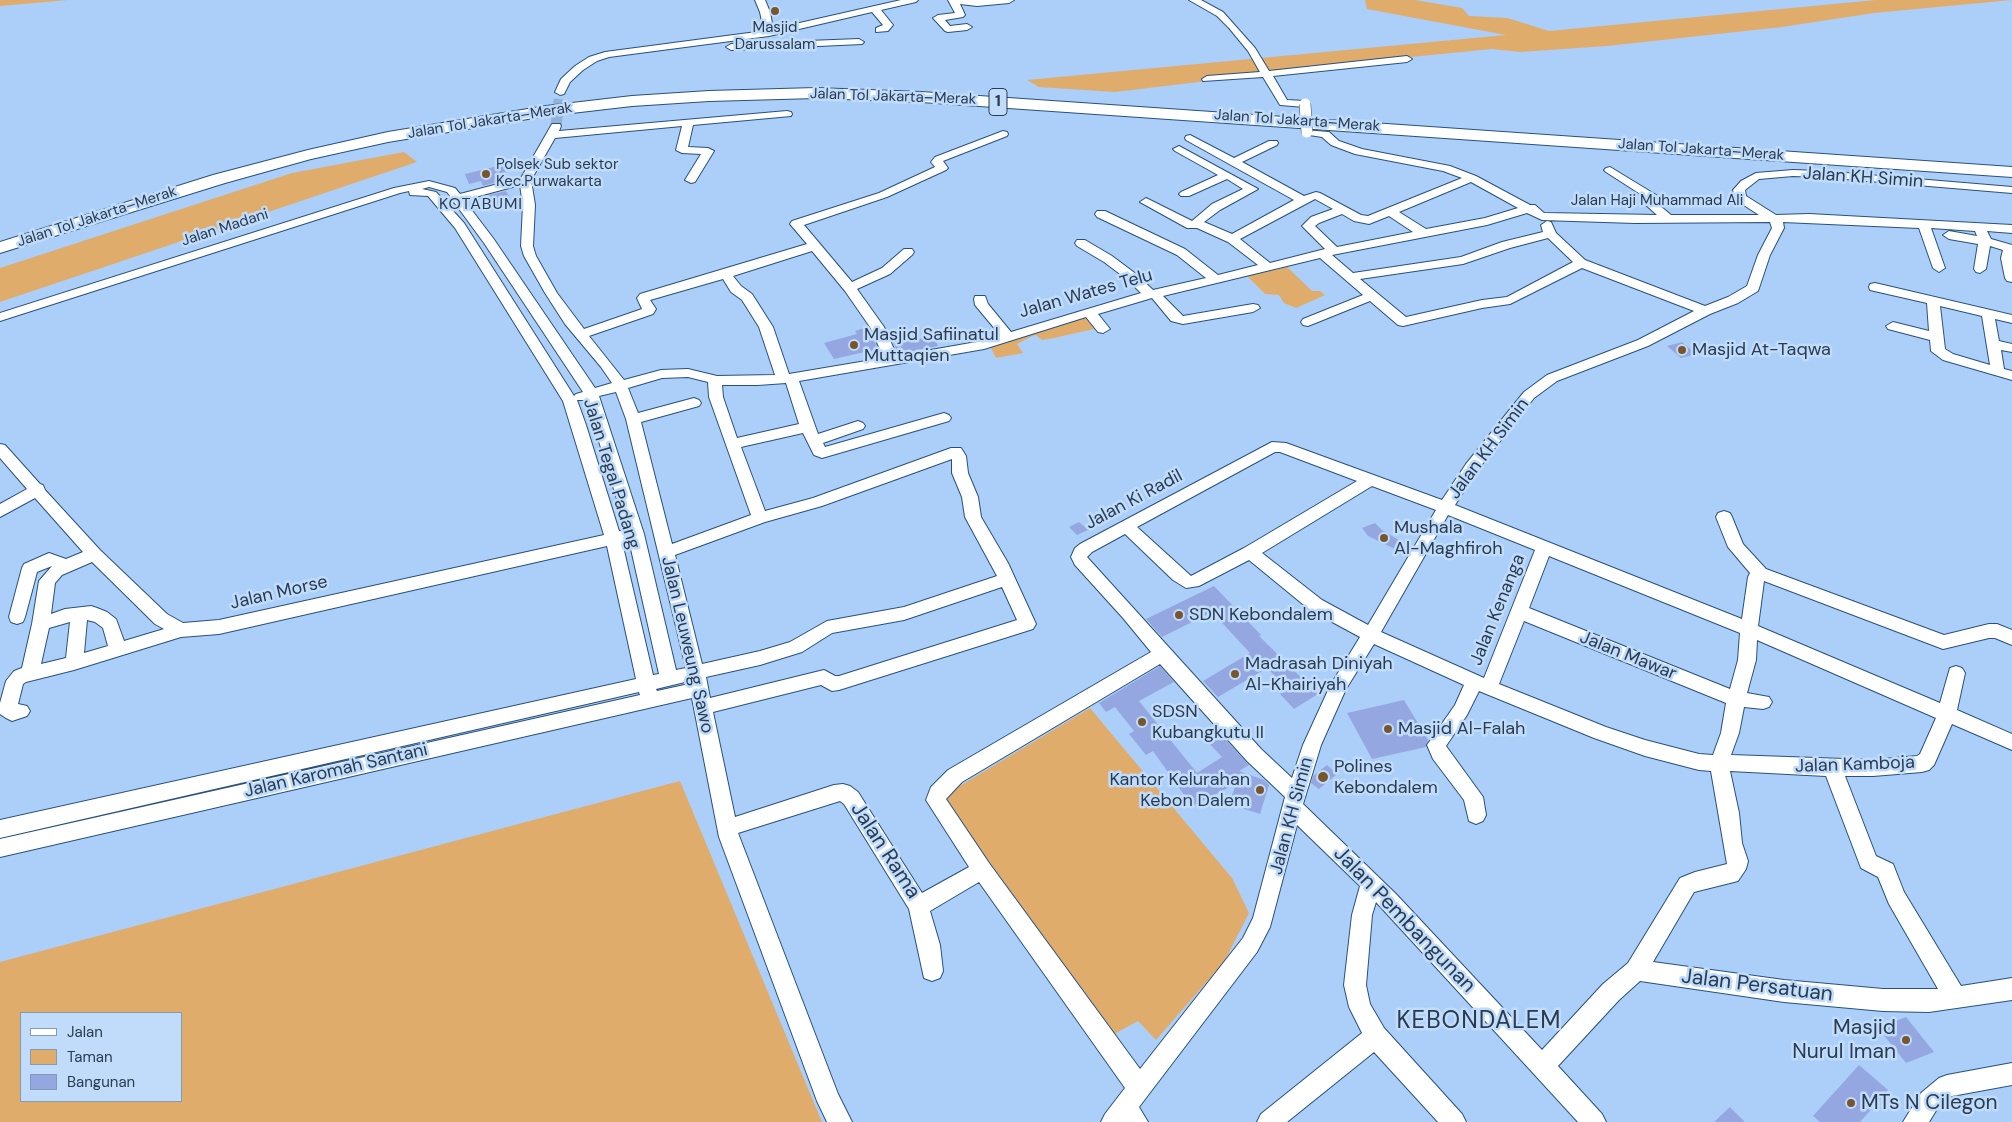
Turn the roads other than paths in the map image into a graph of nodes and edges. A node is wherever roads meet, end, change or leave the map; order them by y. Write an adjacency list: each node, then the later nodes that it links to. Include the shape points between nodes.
1 (760, 0): 11 (street)
2 (913, 0): 6 (street)
3 (954, 0): 4 (street, via 989,3); 8 (street)
4 (1009, 0)
5 (1194, 0): 15 (street, via 1220,14 1232,26)
6 (875, 10): 10 (street, via 888,26); 11 (street)
7 (977, 13): 8 (street)
8 (960, 15): 9 (street, via 938,18 948,30)
9 (967, 27)
10 (879, 30)
11 (769, 33): 12 (street)
12 (707, 42): 13 (street, via 707,47 737,48); 17 (street, via 600,56 574,71)
13 (859, 42)
14 (1407, 59): 15 (street)
15 (1266, 74): 16 (street); 18 (street)
16 (1207, 79)
17 (560, 92)
18 (1284, 103): 23 (street, bridge, via 1305,104 1307,132)
19 (787, 114): 20 (street)
20 (688, 122): 21 (street); 34 (street, via 682,150 708,151)
21 (554, 130): 33 (street)
22 (1003, 134): 61 (street, via 939,160 937,162 942,168 891,191 796,224)
23 (1325, 134): 32 (street, via 1359,152 1434,164)
24 (1190, 138): 27 (street)
25 (1273, 143): 27 (street)
26 (1179, 149): 31 (street)
27 (1234, 162): 38 (street)
28 (2012, 162): 57 (highway, Jalan Tol Jakarta–Merak / 1, via 1050,95 821,84 726,86 569,99 373,131 237,163)
29 (1610, 170): 47 (street, via 1652,197 1655,201 1653,206)
30 (2012, 172): 62 (highway, Jalan Tol Jakarta–Merak / 1, via 921,97 816,93 709,96 546,111 388,137 219,179)
31 (1227, 175): 41 (street, via 1252,189); 41 (street, via 1190,192)
32 (1472, 178): 43 (street); 44 (street)
33 (525, 180): 37 (street); 91 (street, Jalan Leuweung Sawo, via 530,256)
34 (691, 180)
35 (434, 189): 37 (street, via 451,190); 40 (street); 85 (street, Jalan Madani, via 420,185 398,190); 88 (street, Jalan Madani, via 403,196)
36 (2012, 190): 46 (street, Jalan KH Simin, via 1812,174 1756,176 1739,190 1740,198)
37 (458, 197): 40 (street); 48 (street, Jalan Tegal Padang)
38 (1303, 200): 42 (street, via 1319,195); 58 (street)
39 (1146, 202): 49 (street, via 1191,224)
40 (440, 203): 51 (street, Jalan Tegal Padang)
41 (1222, 204): 49 (street, via 1196,222)
42 (1341, 210): 43 (street, via 1364,220); 65 (street, via 1308,226)
43 (1390, 212): 54 (street)
44 (1536, 212): 47 (street, Jalan Haji Muhammad Ali, via 1587,218); 54 (street, Jalan Wates Telu); 55 (street)
45 (1101, 214): 74 (street, via 1181,252)
46 (1773, 218): 47 (street, Jalan Haji Muhammad Ali); 50 (street, Jalan Haji Muhammad Ali); 82 (street, Jalan KH Simin, via 1778,228 1764,255 1753,288)
47 (1668, 219)
48 (475, 221): 51 (street); 102 (street, Jalan Tegal Padang)
49 (1198, 224): 58 (street)
50 (1924, 224): 52 (street, Jalan Haji Muhammad Ali); 69 (street)
51 (460, 226): 103 (street, Jalan Tegal Padang)
52 (1979, 227): 53 (street, Jalan Haji Muhammad Ali); 59 (street)
53 (2012, 229)
54 (1425, 234): 65 (street, Jalan Wates Telu)
55 (1550, 234): 66 (street); 72 (street, via 1463,260)
56 (1949, 235): 59 (street)
57 (0, 236)
58 (1232, 239): 68 (street)
59 (1985, 241): 63 (street); 70 (street)
60 (1081, 243): 77 (street, via 1108,258)
61 (814, 246): 71 (street); 76 (street)
62 (0, 248)
63 (2011, 249): 67 (street, via 2007,258)
64 (908, 252): 76 (street, via 886,271)
65 (1328, 253): 68 (street, Jalan Wates Telu); 72 (street)
66 (1581, 263): 78 (street, via 1510,300 1411,322 1404,322); 82 (street)
67 (2010, 264): 73 (street)
68 (1269, 268): 74 (street, Jalan Wates Telu)
69 (1939, 268)
70 (1980, 269)
71 (725, 275): 91 (street, via 645,297 648,311); 99 (street, via 747,297 766,327)
72 (1350, 277): 78 (street)
73 (2011, 278)
74 (1216, 280): 77 (street, Jalan Wates Telu)
75 (1875, 287): 80 (street)
76 (850, 288): 96 (street, via 877,327)
77 (1152, 294): 81 (street, via 1176,318 1183,320); 83 (street, Jalan Wates Telu)
78 (1371, 296): 87 (street)
79 (980, 299): 92 (street)
80 (1933, 301): 84 (street); 93 (street)
81 (1253, 308)
82 (1706, 311): 113 (street, Jalan KH Simin, via 1643,343 1539,386 1476,461)
83 (1090, 313): 90 (street); 92 (street, Jalan Wates Telu)
84 (1988, 314): 86 (street); 94 (street)
85 (0, 317)
86 (2012, 319)
87 (1308, 322)
88 (0, 326)
89 (1894, 326): 93 (street)
90 (1103, 329)
91 (580, 334): 101 (street, Jalan Leuweung Sawo)
92 (1008, 337): 96 (street, Jalan Wates Telu, via 984,345)
93 (1936, 337): 97 (street, via 1938,350 1943,354)
94 (1995, 344): 95 (street); 97 (street)
95 (2012, 348)
96 (892, 360): 99 (street, Jalan Wates Telu)
97 (1998, 372): 98 (street)
98 (2012, 376)
99 (787, 378): 100 (street, Jalan Wates Telu); 108 (street)
100 (715, 380): 101 (street, Jalan Wates Telu, via 702,375 673,373); 109 (street, via 716,397)
101 (620, 385): 102 (street, Jalan Wates Telu); 106 (street, Jalan Leuweung Sawo)
102 (591, 393): 103 (street, Jalan Wates Telu); 118 (street, Jalan Tegal Padang)
103 (570, 401): 119 (street, Jalan Tegal Padang)
104 (694, 403): 106 (street)
105 (944, 418): 108 (street, via 822,453)
106 (633, 419): 121 (street, Jalan Leuweung Sawo)
107 (858, 426): 108 (street)
108 (810, 434): 109 (street)
109 (732, 444): 116 (street)
110 (0, 449): 112 (street)
111 (1368, 480): 113 (street, Jalan Ki Radil); 117 (street, Jalan Ki Radil, via 1281,447 1272,447); 122 (street)
112 (38, 489): 114 (street); 123 (street)
113 (1445, 507): 120 (street, Jalan Ki Radil); 133 (street, Jalan KH Simin)
114 (0, 511)
115 (1724, 517): 125 (street, via 1736,546)
116 (760, 518): 121 (street); 126 (street, via 817,502 956,452 973,517)
117 (1127, 527): 122 (street, via 1186,582 1193,582); 136 (street, Jalan Ki Radil, via 1086,548 1079,557)
118 (636, 534): 119 (street, Jalan Morse); 142 (street, Jalan Tegal Padang)
119 (614, 538): 131 (street, Jalan Morse, via 219,627); 143 (street, Jalan Tegal Padang)
120 (1544, 548): 127 (street, Jalan Kenanga); 132 (street, Jalan Ki Radil)
121 (666, 552): 140 (street, Jalan Leuweung Sawo)
122 (1250, 552): 133 (street, Jalan Kamboja, via 1316,605)
123 (94, 554): 124 (street); 131 (street, via 161,619)
124 (64, 567): 129 (street, via 60,562 48,559 30,568); 130 (street, via 47,581)
125 (1761, 574): 132 (street, via 1756,578); 134 (street, via 1943,642 1989,631)
126 (1007, 579): 140 (street, Jalan Karomah Santani, via 904,613 827,628 796,647); 146 (street, via 1027,622 1024,626 839,683 832,684 824,677)
127 (1520, 612): 141 (street, Jalan Kenanga); 144 (street, Jalan Mawar)
128 (79, 615): 130 (street); 135 (street, via 91,613 110,624); 137 (street)
129 (17, 617)
130 (41, 624): 138 (street)
131 (181, 630): 135 (street, Jalan Morse)
132 (1750, 630): 144 (street, via 1747,660); 148 (street, Jalan Ki Radil)
133 (1371, 635): 141 (street, Jalan Kamboja); 153 (street, Jalan KH Simin, via 1339,686 1312,744)
134 (2012, 638)
135 (118, 650): 137 (street, Jalan Morse)
136 (1162, 654): 153 (street, Jalan Ki Radil); 160 (street, via 946,783 936,800)
137 (74, 663): 138 (street, Jalan Morse)
138 (30, 673): 147 (street, via 15,681 7,710 12,713)
139 (1956, 673): 148 (street, Jalan Kamboja)
140 (698, 681): 142 (street, Jalan Karomah Santani); 146 (street, Jalan Leuweung Sawo)
141 (1482, 685): 151 (street, Jalan Kamboja, via 1646,748); 154 (street, Jalan Kenanga, via 1436,745 1473,797)
142 (671, 687): 143 (street, Jalan Karomah Santani)
143 (648, 692): 150 (street, Jalan Karomah Santani)
144 (1736, 699): 145 (street, Jalan Mawar); 151 (street, via 1730,733)
145 (1763, 702)
146 (704, 706): 156 (street, Jalan Leuweung Sawo)
147 (21, 711)
148 (1947, 714): 149 (street, Jalan Ki Radil); 152 (street, Jalan Kamboja, via 1922,764)
149 (2012, 742)
150 (354, 758): 155 (street, Jalan Karomah Santani); 158 (street, Jalan Karomah Santani)
151 (1719, 764): 152 (street, Jalan Kamboja); 163 (street, via 1738,861 1736,869 1731,874 1687,885)
152 (1832, 768): 166 (street, via 1868,862 1886,870 1896,897)
153 (1294, 802): 161 (street, Jalan Pembangunan); 170 (street, Jalan KH Simin, via 1263,920 1250,945)
154 (1476, 814)
155 (50, 818): 157 (street, Jalan Karomah Santani); 158 (street)
156 (727, 828): 162 (street, Jalan Rama, via 843,792 851,798); 172 (street, Jalan Leuweung Sawo)
157 (0, 829)
158 (45, 837): 159 (street, Jalan Karomah Santani)
159 (0, 848)
160 (982, 870): 162 (street, Jalan Rama); 170 (street)
161 (1371, 883): 167 (street, via 1362,915 1356,985 1360,1006); 168 (street, Jalan Pembangunan)
162 (919, 906): 164 (street)
163 (1636, 970): 166 (street, Jalan Persatuan, via 1822,995 1929,1001); 168 (street)
164 (932, 971)
165 (2012, 989): 166 (street, Jalan Persatuan)
166 (1956, 998)
167 (1376, 1036): 173 (street); 174 (street)
168 (1542, 1066): 175 (street, Jalan Pembangunan)
169 (2012, 1074): 176 (street, via 1947,1086 1929,1102)
170 (1140, 1089): 171 (street, Jalan KH Simin)
171 (1125, 1117)
172 (840, 1122)
173 (1269, 1122)
174 (1454, 1122)
175 (1594, 1122)
176 (1915, 1122)

